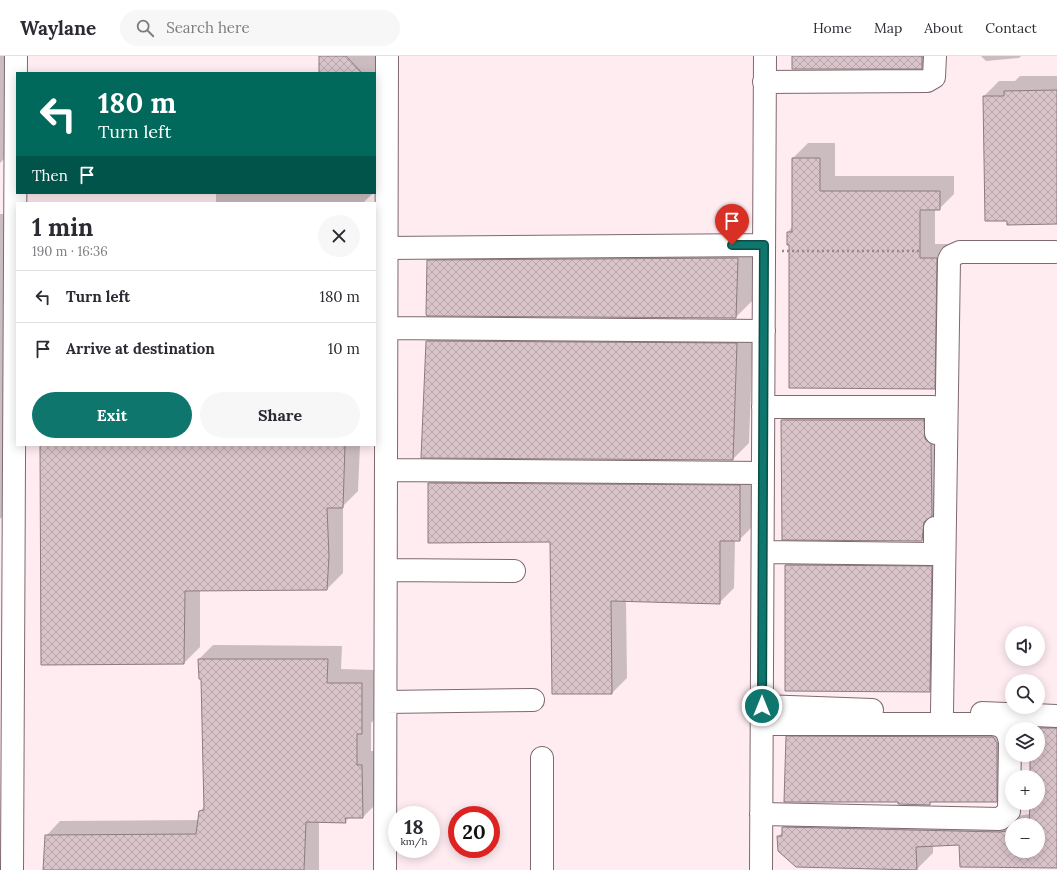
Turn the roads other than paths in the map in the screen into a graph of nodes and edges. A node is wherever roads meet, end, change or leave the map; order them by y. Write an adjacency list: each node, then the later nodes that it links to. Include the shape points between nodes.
1 (16, 56): 16 (street)
2 (387, 56): 6 (street)
3 (765, 56): 5 (street)
4 (935, 56): 5 (street, via 934,77 930,81)
5 (764, 82): 7 (street)
6 (387, 248): 7 (street); 9 (street)
7 (764, 248): 11 (street)
8 (1055, 252): 21 (street, via 960,252 955,253 949,260)
9 (381, 288): 10 (street)
10 (387, 328): 11 (street); 13 (street)
11 (764, 331): 12 (street)
12 (763, 407): 14 (street); 15 (street, via 933,407 936,419 933,552)
13 (387, 470): 14 (street); 17 (street)
14 (763, 473): 15 (street)
15 (763, 552): 22 (street)
16 (6, 556): 26 (street)
17 (387, 570): 18 (street); 20 (street)
18 (514, 572)
19 (533, 700): 20 (street)
20 (386, 702): 27 (street)
21 (942, 712): 22 (street); 23 (street)
22 (762, 715): 25 (street); 25 (street, via 992,724 1005,728 1010,742 1009,811 1000,819)
23 (1057, 716)
24 (542, 758): 28 (street)
25 (761, 814): 29 (street)
26 (12, 870)
27 (385, 870)
28 (542, 870)
29 (761, 870)

